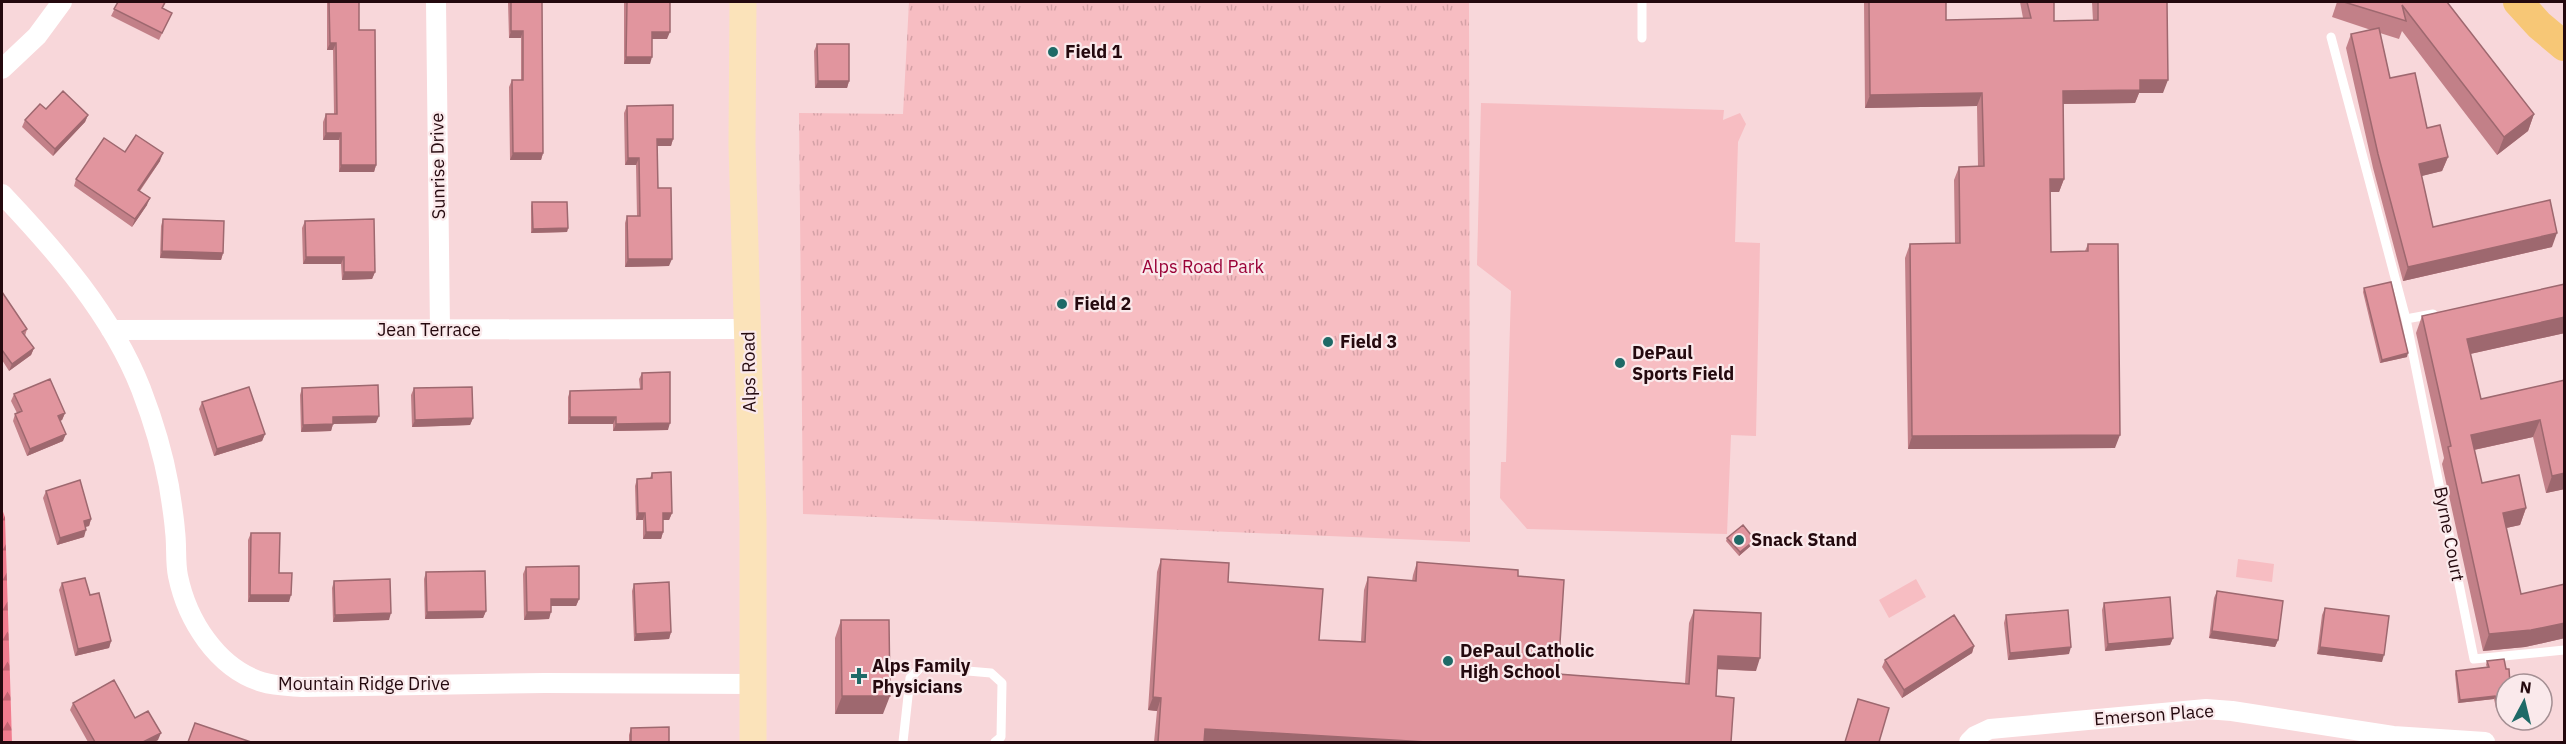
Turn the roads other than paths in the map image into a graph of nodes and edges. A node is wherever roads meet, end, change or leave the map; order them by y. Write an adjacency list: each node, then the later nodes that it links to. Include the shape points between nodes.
1 (62, 2): 9 (street, via 37,36)
2 (436, 2): 15 (street, Sunrise Drive)
3 (743, 2): 13 (main road, Alps Road, via 742,145)
4 (1642, 2): 7 (lane)
5 (2518, 2): 8 (main road)
6 (2331, 37): 12 (lane, Byrne Court)
7 (1641, 38)
8 (2565, 46)
9 (2, 69)
10 (2, 194): 14 (street, Mountain Ridge Drive, via 57,255)
11 (2440, 312): 12 (lane)
12 (2406, 319): 16 (lane, Byrne Court, via 2474,659)
13 (748, 329): 15 (street, Jean Terrace); 17 (main road, Alps Road)
14 (111, 330): 15 (street, Jean Terrace); 17 (street, Mountain Ridge Drive, via 141,389 158,442 169,485 177,575 191,614 224,660 245,675 277,686 302,687)
15 (440, 330)
16 (2565, 650)
17 (753, 684): 18 (main road, Alps Road)
18 (753, 742)
19 (903, 742): 20 (lane, via 910,678 921,667 991,673 1002,683 1001,737)
20 (995, 742)
21 (1969, 742): 22 (street, Emerson Place, via 1990,729 2206,709 2424,740)
22 (2485, 742)

